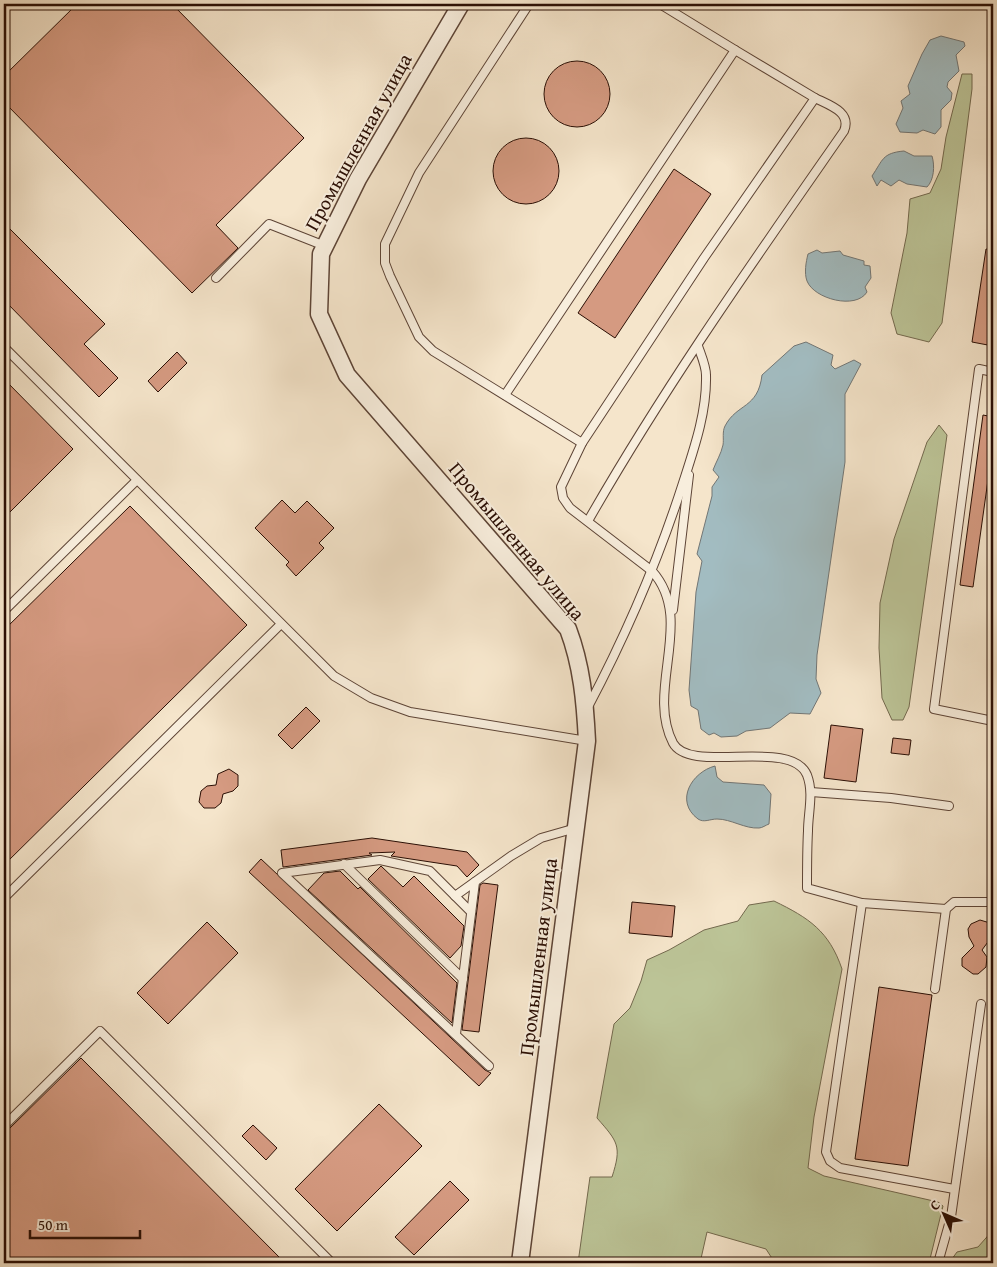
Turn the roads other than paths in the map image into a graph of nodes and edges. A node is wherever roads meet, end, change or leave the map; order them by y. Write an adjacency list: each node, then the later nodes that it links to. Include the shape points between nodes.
1 (461, 4): 6 (street, Промышленная улица, via 358,179)
2 (529, 4): 11 (lane, via 419,173 385,252 390,276 419,338 433,351)
3 (660, 4): 4 (lane)
4 (735, 50): 5 (lane); 11 (lane)
5 (815, 98): 8 (lane, via 836,108 844,116 844,132); 12 (lane)
6 (325, 246): 7 (lane, via 269,224); 20 (street, Промышленная улица, via 321,254 319,314 347,375 568,629 577,653)
7 (216, 278)
8 (698, 346): 13 (lane, via 706,373 705,402); 15 (lane, via 631,446)
9 (4, 347): 14 (lane)
10 (993, 372): 21 (lane, via 979,369 934,709)
11 (505, 396): 12 (lane)
12 (582, 443): 15 (lane, via 561,486 563,498 570,508)
13 (691, 458): 16 (lane); 18 (lane)
14 (137, 480): 17 (lane); 19 (lane)
15 (588, 521): 16 (lane)
16 (652, 570): 18 (lane, via 667,596); 20 (lane, via 613,660)
17 (4, 611)
18 (672, 617): 23 (lane, via 665,709 667,729 674,745 684,752 709,757 754,756 788,760 799,765 806,774)
19 (281, 624): 22 (lane, via 334,676 371,698 410,712); 29 (lane)
20 (585, 711): 22 (street, Промышленная улица)
21 (993, 721)
22 (587, 741): 25 (street, Промышленная улица)
23 (811, 792): 24 (lane); 31 (lane, via 807,888)
24 (949, 806)
25 (576, 828): 27 (lane, via 540,838); 42 (street, Промышленная улица)
26 (344, 864): 28 (lane, via 380,860 430,871); 34 (lane); 37 (lane, via 282,873)
27 (474, 882): 28 (lane); 33 (lane)
28 (455, 896): 33 (lane)
29 (4, 898)
30 (993, 902): 32 (lane, via 954,902)
31 (862, 903): 32 (lane); 40 (lane, via 826,1152 830,1162 840,1168)
32 (946, 909): 35 (lane)
33 (471, 912): 34 (lane)
34 (463, 979): 37 (lane)
35 (935, 989)
36 (981, 1004): 40 (lane)
37 (456, 1034): 38 (lane)
38 (490, 1066)
39 (4, 1126): 41 (lane, via 100,1031)
40 (954, 1189): 43 (lane, via 951,1217)
41 (332, 1263)
42 (520, 1263)
43 (938, 1263)

